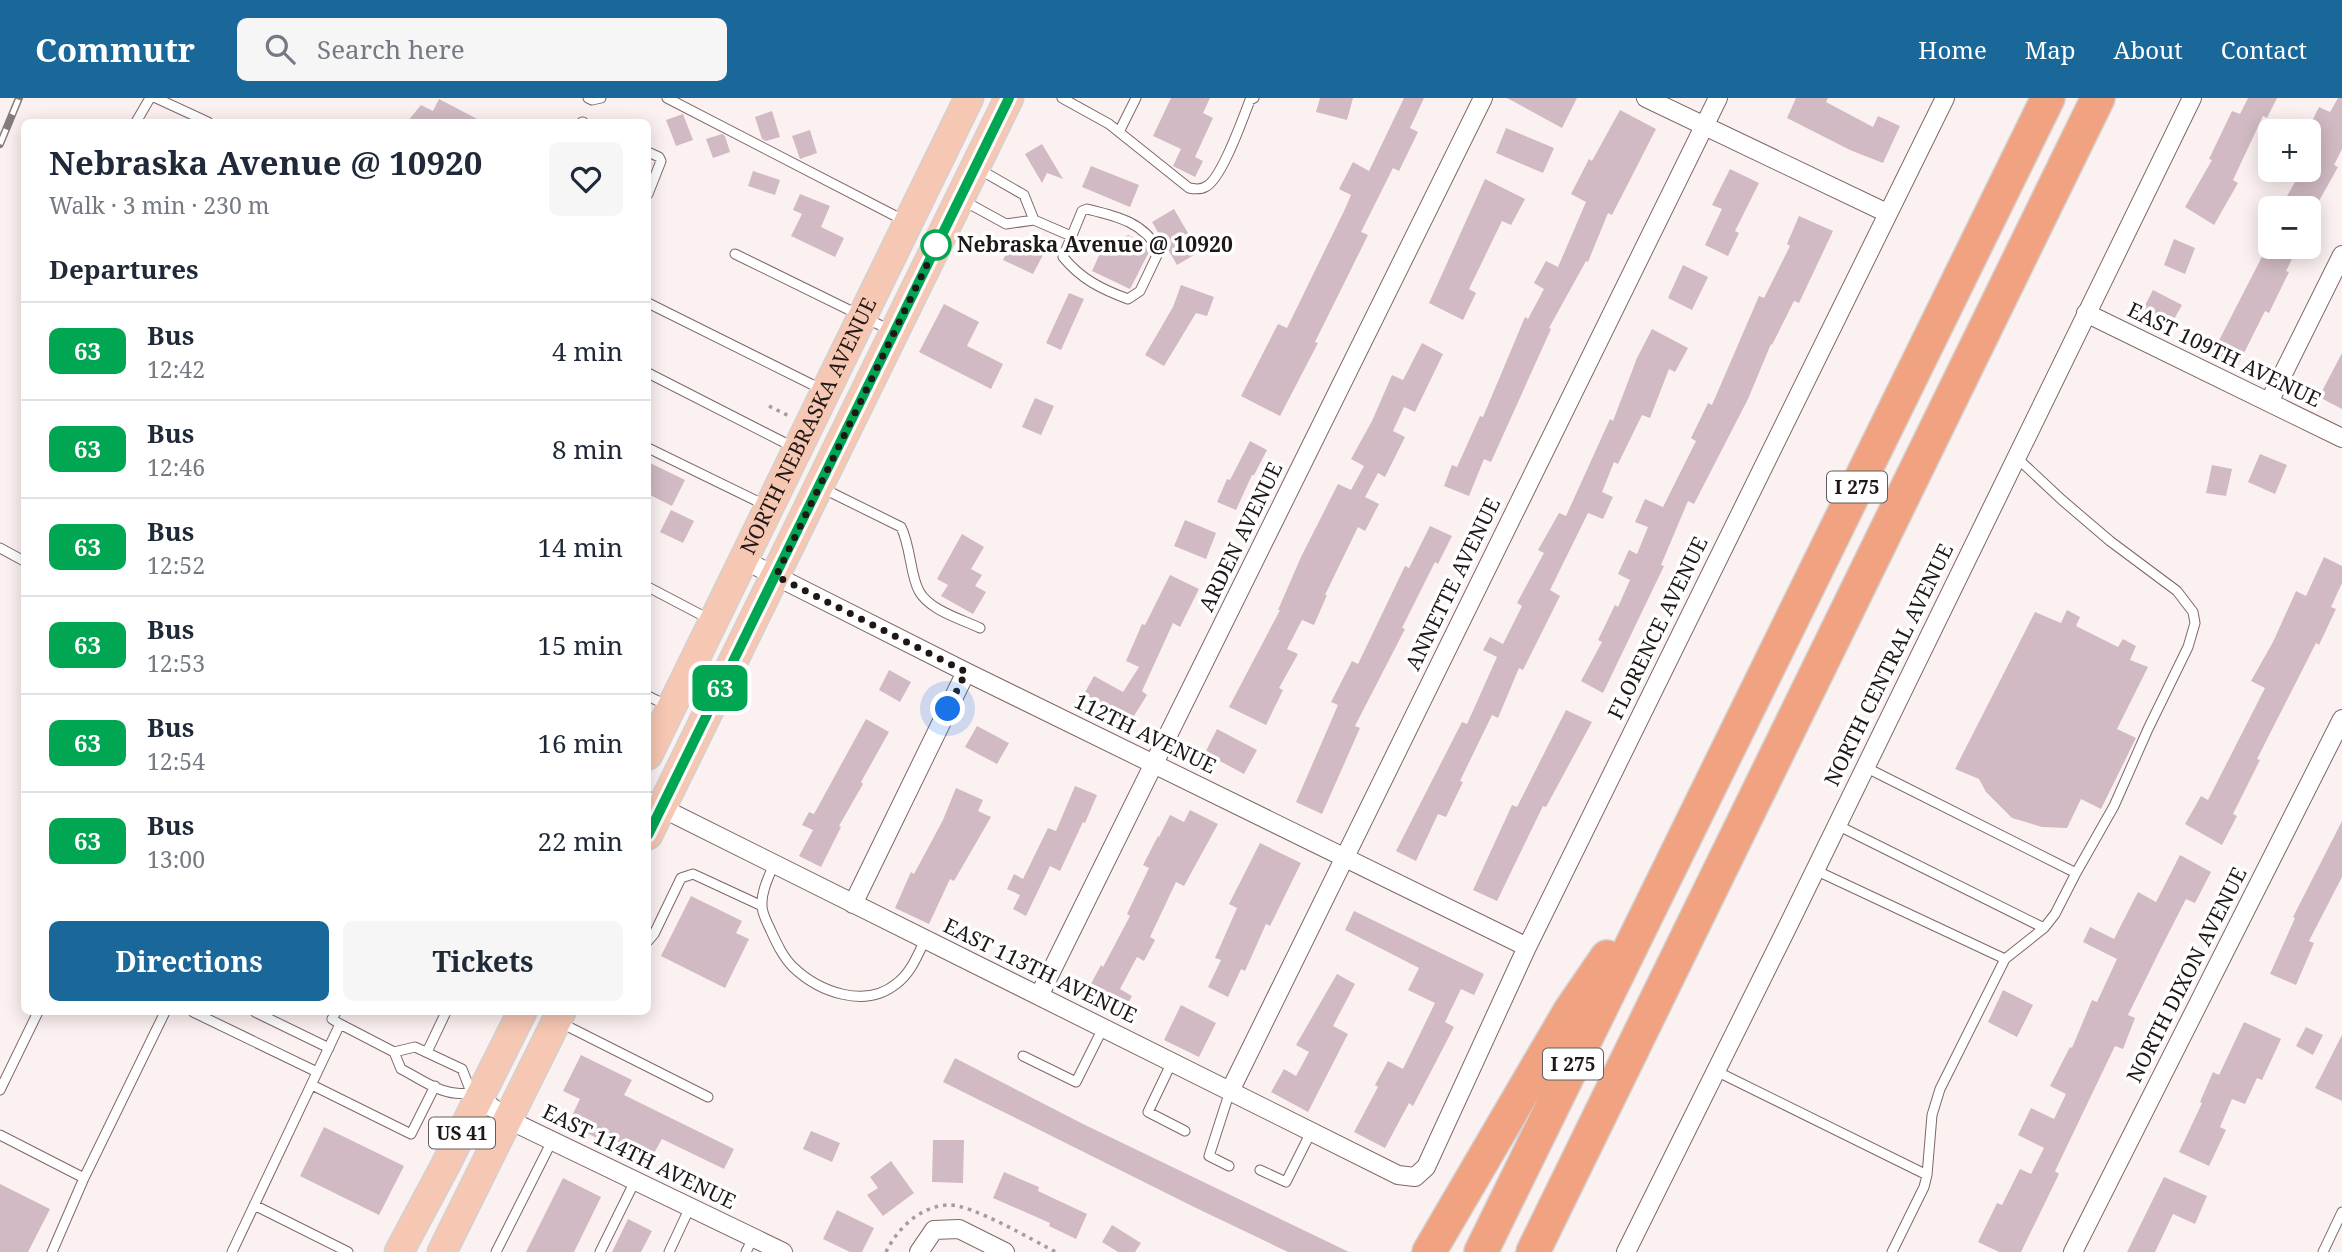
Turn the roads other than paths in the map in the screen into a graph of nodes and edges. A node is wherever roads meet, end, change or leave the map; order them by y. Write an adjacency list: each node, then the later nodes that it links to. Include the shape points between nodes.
1 (150, 98): 18 (lane)
2 (156, 98): 19 (lane)
3 (588, 98): 4 (lane)
4 (601, 98)
5 (667, 98): 28 (lane)
6 (969, 98): 28 (main road, NORTH NEBRASKA AVENUE)
7 (1062, 98): 21 (lane)
8 (1136, 98): 21 (lane)
9 (1483, 98): 56 (street, ARDEN AVENUE)
10 (1646, 98): 20 (street)
11 (1718, 98): 20 (street, ANNETTE AVENUE)
12 (1945, 98): 26 (street, FLORENCE AVENUE)
13 (2048, 98): 64 (highway, I 275)
14 (2098, 98): 124 (highway, I 275)
15 (2192, 98): 33 (street, NORTH CENTRAL AVENUE)
16 (1250, 99): 21 (lane, via 1233,144 1207,187 1189,188)
17 (1003, 100): 23 (main road, NORTH NEBRASKA AVENUE)
18 (138, 119)
19 (202, 119)
20 (1703, 126): 26 (street); 60 (street, ANNETTE AVENUE)
21 (1119, 132)
22 (651, 153): 24 (lane, via 662,161)
23 (975, 167): 25 (main road, NORTH NEBRASKA AVENUE); 27 (lane, via 1024,195)
24 (651, 187)
25 (960, 198): 27 (lane, via 1006,224); 35 (main road, NORTH NEBRASKA AVENUE)
26 (1887, 214): 70 (street, FLORENCE AVENUE)
27 (1034, 220): 29 (lane)
28 (908, 222): 34 (main road, NORTH NEBRASKA AVENUE)
29 (1071, 236): 29 (lane, via 1063,257 1073,270 1098,288 1128,299 1140,292 1159,251 1147,233 1129,220 1087,209)
30 (734, 254): 34 (lane)
31 (2342, 254): 38 (street)
32 (651, 304): 37 (lane)
33 (2086, 313): 38 (street, EAST 109TH AVENUE); 42 (street, NORTH CENTRAL AVENUE)
34 (862, 317): 35 (lane); 37 (main road, NORTH NEBRASKA AVENUE)
35 (894, 332): 43 (main road, NORTH NEBRASKA AVENUE)
36 (651, 375): 41 (lane)
37 (826, 391): 41 (main road, NORTH NEBRASKA AVENUE)
38 (2269, 402): 39 (street, EAST 109TH AVENUE)
39 (2342, 438)
40 (651, 449): 44 (lane)
41 (797, 449): 44 (main road, NORTH NEBRASKA AVENUE)
42 (2016, 457): 57 (street, NORTH CENTRAL AVENUE); 63 (lane, via 2091,525 2177,591 2193,612 2195,623 2114,806)
43 (819, 487): 48 (main road, NORTH NEBRASKA AVENUE); 51 (lane, via 901,527 919,591 933,605)
44 (769, 507): 47 (main road, NORTH NEBRASKA AVENUE)
45 (0, 548): 46 (lane)
46 (21, 559)
47 (744, 560): 48 (street, 112TH AVENUE); 50 (main road, NORTH NEBRASKA AVENUE)
48 (776, 576): 52 (street, 112TH AVENUE); 58 (main road, NORTH NEBRASKA AVENUE)
49 (651, 589): 50 (lane)
50 (713, 621): 53 (main road, NORTH NEBRASKA AVENUE)
51 (980, 628)
52 (966, 672): 56 (street, 112TH AVENUE); 65 (street)
53 (659, 702): 55 (main road, NORTH NEBRASKA AVENUE)
54 (2342, 719): 127 (street, NORTH DIXON AVENUE)
55 (651, 741)
56 (1155, 764): 60 (street, 112TH AVENUE); 72 (street, ARDEN AVENUE)
57 (1865, 767): 59 (street, NORTH CENTRAL AVENUE); 63 (lane)
58 (654, 805): 61 (street, EAST 113TH AVENUE)
59 (1837, 825): 62 (street, NORTH CENTRAL AVENUE); 67 (lane)
60 (1344, 857): 70 (street, 112TH AVENUE); 93 (street, ANNETTE AVENUE)
61 (774, 864): 65 (street, EAST 113TH AVENUE); 66 (lane)
62 (1815, 870): 71 (lane); 88 (street, NORTH CENTRAL AVENUE)
63 (2076, 873): 67 (lane)
64 (1665, 875): 122 (highway, via 1570,1012); 123 (highway, I 275)
65 (853, 904): 69 (street, EAST 113TH AVENUE)
66 (762, 906): 68 (lane, via 687,875 681,878); 69 (lane, via 779,949 793,967 812,983 852,996 872,996 895,985 912,968)
67 (2044, 928): 71 (lane)
68 (651, 938)
69 (925, 940): 72 (street, EAST 113TH AVENUE)
70 (1527, 947): 104 (street, FLORENCE AVENUE, via 1426,1167)
71 (2005, 959): 103 (lane, via 1940,1089 1932,1115)
72 (1039, 996): 82 (street, EAST 113TH AVENUE)
73 (37, 1015): 92 (lane)
74 (164, 1015): 105 (lane)
75 (199, 1015): 89 (lane)
76 (262, 1015): 83 (lane)
77 (334, 1015): 81 (lane, via 332,1019)
78 (445, 1015): 85 (lane)
79 (520, 1015): 94 (main road, US 41)
80 (559, 1016): 95 (lane); 96 (main road, US 41)
81 (340, 1024): 83 (lane); 84 (lane)
82 (1103, 1028): 86 (lane, via 1076,1082); 87 (street, EAST 113TH AVENUE)
83 (329, 1048): 89 (lane)
84 (394, 1052): 85 (lane, via 415,1047); 91 (lane, via 401,1069)
85 (427, 1052): 94 (lane, via 462,1069)
86 (1023, 1056)
87 (1172, 1062): 93 (street, EAST 113TH AVENUE); 97 (lane, via 1148,1112)
88 (1716, 1071): 103 (lane); 125 (street, NORTH CENTRAL AVENUE)
89 (317, 1072): 90 (lane)
90 (312, 1084): 91 (lane, via 411,1134); 107 (lane)
91 (435, 1086): 94 (lane, via 458,1096)
92 (0, 1090)
93 (1230, 1091): 98 (street, EAST 113TH AVENUE); 101 (lane, via 1209,1156)
94 (475, 1095): 96 (street, EAST 114TH AVENUE); 114 (main road, US 41)
95 (708, 1097)
96 (507, 1119): 100 (street, EAST 114TH AVENUE); 115 (main road, US 41)
97 (1185, 1130)
98 (1311, 1132): 102 (lane, via 1286,1182); 104 (street, EAST 113TH AVENUE, via 1398,1175)
99 (0, 1135): 105 (lane)
100 (552, 1141): 106 (street, EAST 114TH AVENUE); 116 (lane)
101 (1229, 1166)
102 (1260, 1170)
103 (1927, 1175): 126 (lane)
104 (1415, 1177)
105 (84, 1178): 112 (lane)
106 (635, 1181): 108 (street, EAST 114TH AVENUE); 117 (lane)
107 (254, 1205): 111 (lane); 113 (lane)
108 (690, 1207): 110 (street, EAST 114TH AVENUE); 118 (lane)
109 (2342, 1212): 128 (lane)
110 (749, 1245): 119 (street, EAST 114TH AVENUE)
111 (234, 1251)
112 (51, 1252)
113 (348, 1252)
114 (398, 1252)
115 (442, 1252)
116 (496, 1252)
117 (600, 1252)
118 (669, 1252)
119 (783, 1252)
120 (919, 1252): 121 (street, via 934,1230 959,1229)
121 (1005, 1252)
122 (1429, 1252)
123 (1481, 1252)
124 (1533, 1252)
125 (1626, 1252)
126 (1892, 1252)
127 (2073, 1252)
128 (2323, 1252)

